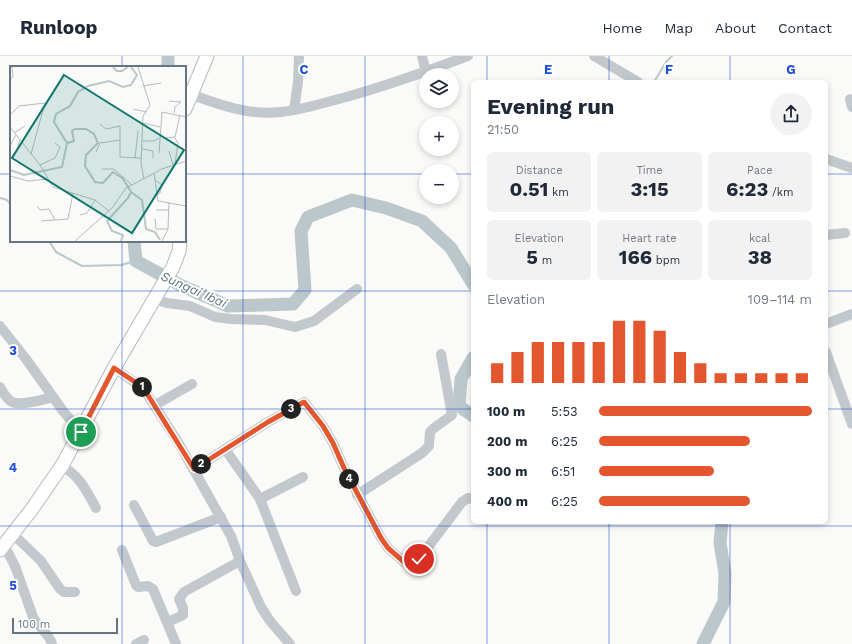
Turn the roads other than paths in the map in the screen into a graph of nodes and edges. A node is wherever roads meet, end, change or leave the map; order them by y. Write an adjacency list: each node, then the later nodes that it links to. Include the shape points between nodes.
1 (207, 56): 11 (main road)
2 (299, 56): 13 (street)
3 (422, 56): 7 (street)
4 (468, 56): 8 (street)
5 (594, 56): 6 (street)
6 (607, 59): 10 (street)
7 (425, 68)
8 (436, 68)
9 (419, 74): 13 (street, via 367,92)
10 (635, 80)
11 (191, 94): 12 (main road); 13 (street, via 255,112)
12 (186, 106)
13 (294, 110)
14 (828, 160): 15 (street)
15 (852, 168)
16 (845, 233): 17 (street)
17 (828, 235)
18 (180, 242): 20 (main road, via 174,267)
19 (357, 289): 20 (street, via 314,321 295,327 264,320 215,317 190,306)
20 (154, 299): 26 (main road)
21 (852, 314): 22 (street)
22 (828, 323)
23 (0, 326): 29 (street)
24 (441, 354): 37 (street, via 452,414 430,432 429,446 422,453)
25 (828, 358): 31 (street)
26 (114, 368): 30 (street, via 143,388); 32 (main road)
27 (192, 384): 30 (street)
28 (0, 387): 29 (street, via 11,402 33,402)
29 (53, 397): 32 (street)
30 (154, 405): 35 (street)
31 (852, 424)
32 (81, 432): 34 (main road)
33 (225, 449): 35 (street); 37 (street, via 304,402 333,443); 38 (street)
34 (61, 466): 41 (street, via 76,477); 43 (main road)
35 (194, 469): 42 (street)
36 (303, 477): 38 (street)
37 (357, 495): 39 (street, via 381,538 394,554 407,563 419,559 462,502)
38 (260, 499): 47 (street)
39 (471, 499)
40 (134, 505): 42 (street, via 153,541 156,542)
41 (96, 508)
42 (221, 517): 46 (street)
43 (13, 534): 44 (main road); 48 (street, via 41,561 60,590)
44 (2, 548): 50 (street, via 15,566 33,617 50,637)
45 (122, 550): 49 (street, via 136,585 153,589)
46 (240, 561): 49 (street, via 184,592 179,599 183,615); 52 (street, via 261,607)
47 (296, 591)
48 (75, 592)
49 (168, 622): 51 (street)
50 (52, 644)
51 (176, 644)
52 (290, 644)

